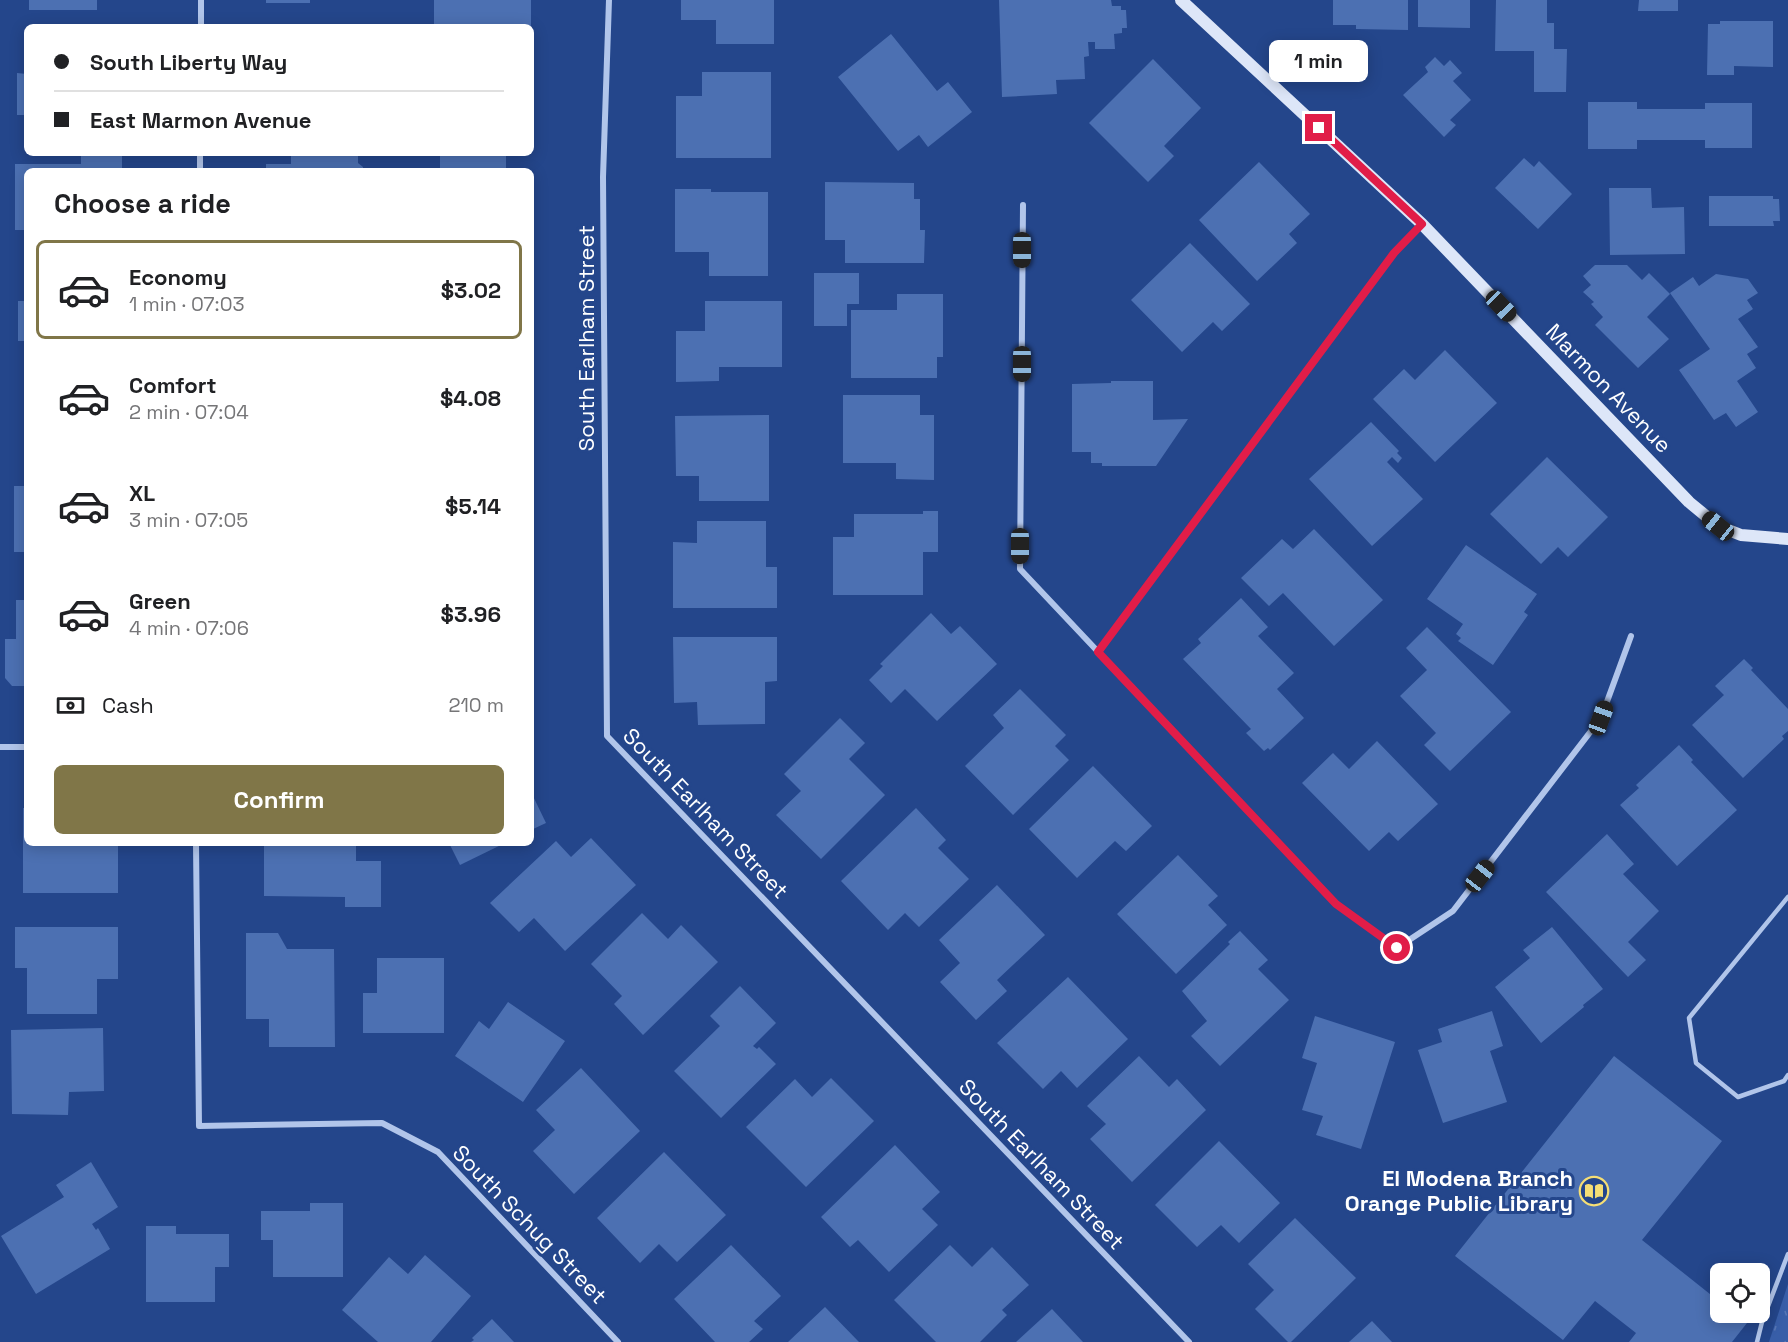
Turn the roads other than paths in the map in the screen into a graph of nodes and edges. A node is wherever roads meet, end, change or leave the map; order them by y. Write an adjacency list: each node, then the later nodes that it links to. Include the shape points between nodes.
1 (201, 0): 4 (street)
2 (609, 0): 17 (street, South Earlham Street, via 603,177 607,736)
3 (1181, 0): 6 (street, Marmon Avenue)
4 (201, 24)
5 (1023, 205): 9 (street, via 1020,568)
6 (1422, 224): 7 (street, Marmon Avenue, via 1689,502 1718,526 1741,535); 9 (street, via 1394,253)
7 (1788, 539)
8 (1630, 636): 9 (street, via 1601,718 1453,911 1397,948 1336,904)
9 (1098, 652)
10 (0, 747): 11 (street)
11 (24, 747)
12 (196, 846): 16 (street, South Schug Street, via 199,1126 382,1123 438,1152)
13 (1788, 897): 14 (lane, via 1689,1018 1696,1063 1738,1097 1784,1081)
14 (1788, 1075)
15 (1788, 1254): 18 (lane)
16 (618, 1342)
17 (1189, 1342)
18 (1757, 1342)

